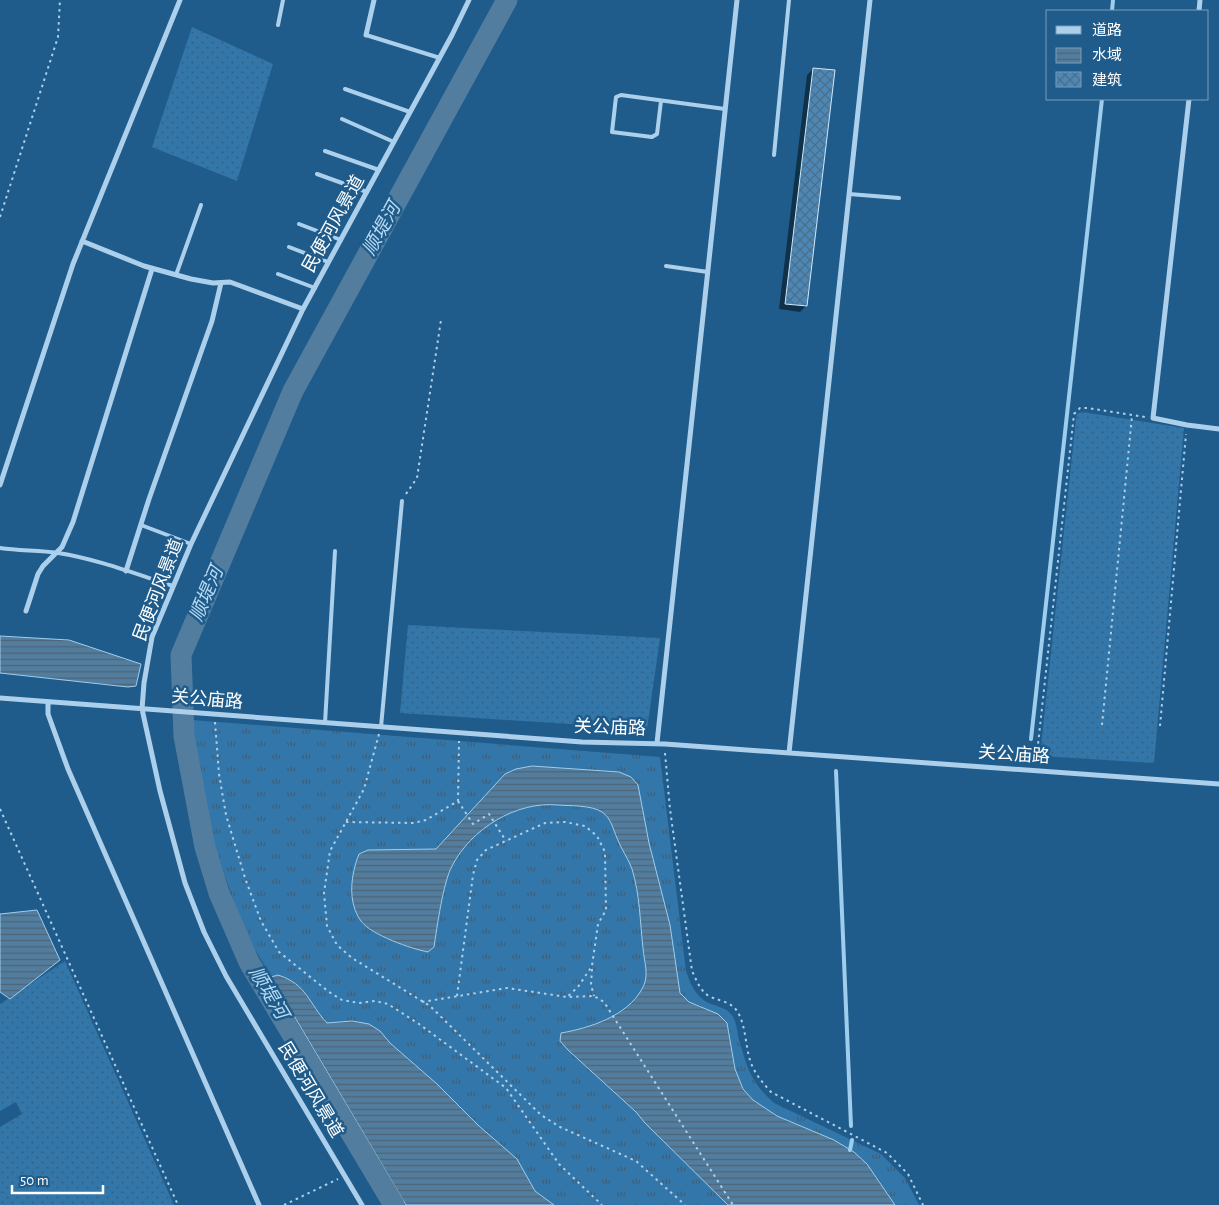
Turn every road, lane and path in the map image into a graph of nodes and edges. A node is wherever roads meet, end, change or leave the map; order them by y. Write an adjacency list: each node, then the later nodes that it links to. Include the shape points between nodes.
1 (60, 0): 27 (path, via 58,36)
2 (180, 0): 30 (street)
3 (283, 0): 9 (lane)
4 (374, 0): 10 (street)
5 (469, 0): 11 (street, 民便河风景道)
6 (737, 0): 15 (street)
7 (789, 0): 20 (lane)
8 (870, 0): 24 (street)
9 (278, 25)
10 (366, 35): 11 (lane)
11 (440, 58): 16 (street, 民便河风景道)
12 (346, 89): 16 (lane)
13 (661, 100): 13 (lane, via 616,97 612,132 652,137 657,134); 15 (lane)
14 (1189, 100): 43 (street)
15 (725, 110): 35 (street)
16 (410, 112): 18 (street, 民便河风景道)
17 (342, 119): 18 (lane)
18 (394, 142): 21 (street, 民便河风景道)
19 (325, 151): 21 (lane)
20 (774, 155)
21 (379, 170): 23 (street, 民便河风景道)
22 (317, 174): 23 (lane)
23 (367, 192): 29 (street, 民便河风景道)
24 (849, 194): 25 (lane); 67 (street)
25 (899, 198)
26 (201, 206): 37 (lane)
27 (0, 217)
28 (299, 224): 29 (lane)
29 (341, 240): 32 (street, 民便河风景道)
30 (82, 241): 34 (street); 46 (street)
31 (289, 246): 32 (lane)
32 (328, 262): 39 (street, 民便河风景道)
33 (666, 266): 35 (lane)
34 (152, 268): 37 (street); 52 (street, via 73,522)
35 (708, 272): 65 (street)
36 (278, 274): 39 (lane)
37 (176, 275): 38 (street)
38 (221, 283): 40 (street, via 230,282); 48 (street, via 212,321)
39 (314, 288): 40 (street, 民便河风景道)
40 (303, 309): 49 (street, 民便河风景道)
41 (441, 320): 47 (path, via 417,478)
42 (1132, 415): 43 (path); 61 (path); 68 (path, via 1080,408 1074,414)
43 (1152, 418): 44 (street)
44 (1187, 425): 45 (street); 62 (path)
45 (1219, 429)
46 (0, 485)
47 (402, 501): 63 (lane)
48 (141, 525): 49 (lane); 53 (street)
49 (191, 544): 54 (street, 民便河风景道)
50 (0, 548): 52 (lane)
51 (335, 551): 60 (lane)
52 (57, 553): 53 (lane); 55 (street, via 38,574)
53 (126, 571): 54 (lane)
54 (173, 586): 58 (street, 民便河风景道, via 152,636)
55 (26, 611)
56 (0, 698): 57 (street, 关公庙路)
57 (48, 702): 58 (street, 关公庙路); 81 (street, via 48,714 68,769)
58 (142, 708): 59 (street, 关公庙路); 79 (street, 民便河风景道, via 172,840 204,932 226,976)
59 (215, 715): 60 (street, 关公庙路); 84 (path, via 226,815 261,921 279,952 342,1000 388,1004 506,1088 558,1164)
60 (325, 723): 63 (street, 关公庙路)
61 (1102, 724)
62 (1160, 726)
63 (381, 727): 64 (street, 关公庙路); 72 (path, via 364,789)
64 (460, 733): 65 (street, 关公庙路, via 582,742); 70 (path)
65 (657, 743): 66 (street, 关公庙路)
66 (665, 744): 67 (street, 关公庙路); 87 (path, via 670,809 692,971 697,983 707,995 736,1010 742,1022 750,1061 758,1078 771,1092 887,1153 908,1174)
67 (789, 752): 68 (street, 关公庙路)
68 (1035, 771): 69 (street, 关公庙路)
69 (1219, 784)
70 (458, 801): 72 (path, via 426,820 414,823); 73 (path, via 473,824 489,814)
71 (0, 809): 80 (path)
72 (346, 822): 78 (path, via 330,852 324,893 327,926 338,945 352,958)
73 (506, 841): 74 (path, via 545,824 565,822 585,826 597,836 605,852 606,910 598,924); 75 (path, via 486,850 473,874)
74 (592, 966): 76 (path); 77 (path)
75 (457, 996): 77 (path, via 522,988); 78 (path)
76 (594, 996): 77 (path); 86 (path, via 609,1007)
77 (567, 997)
78 (422, 1002): 85 (path, via 430,1006 542,1115 560,1127 636,1161)
79 (345, 1176): 82 (path); 83 (street, 民便河风景道)
80 (178, 1205)
81 (258, 1205)
82 (284, 1205)
83 (362, 1205)
84 (602, 1205)
85 (684, 1205)
86 (732, 1205)
87 (923, 1205)

